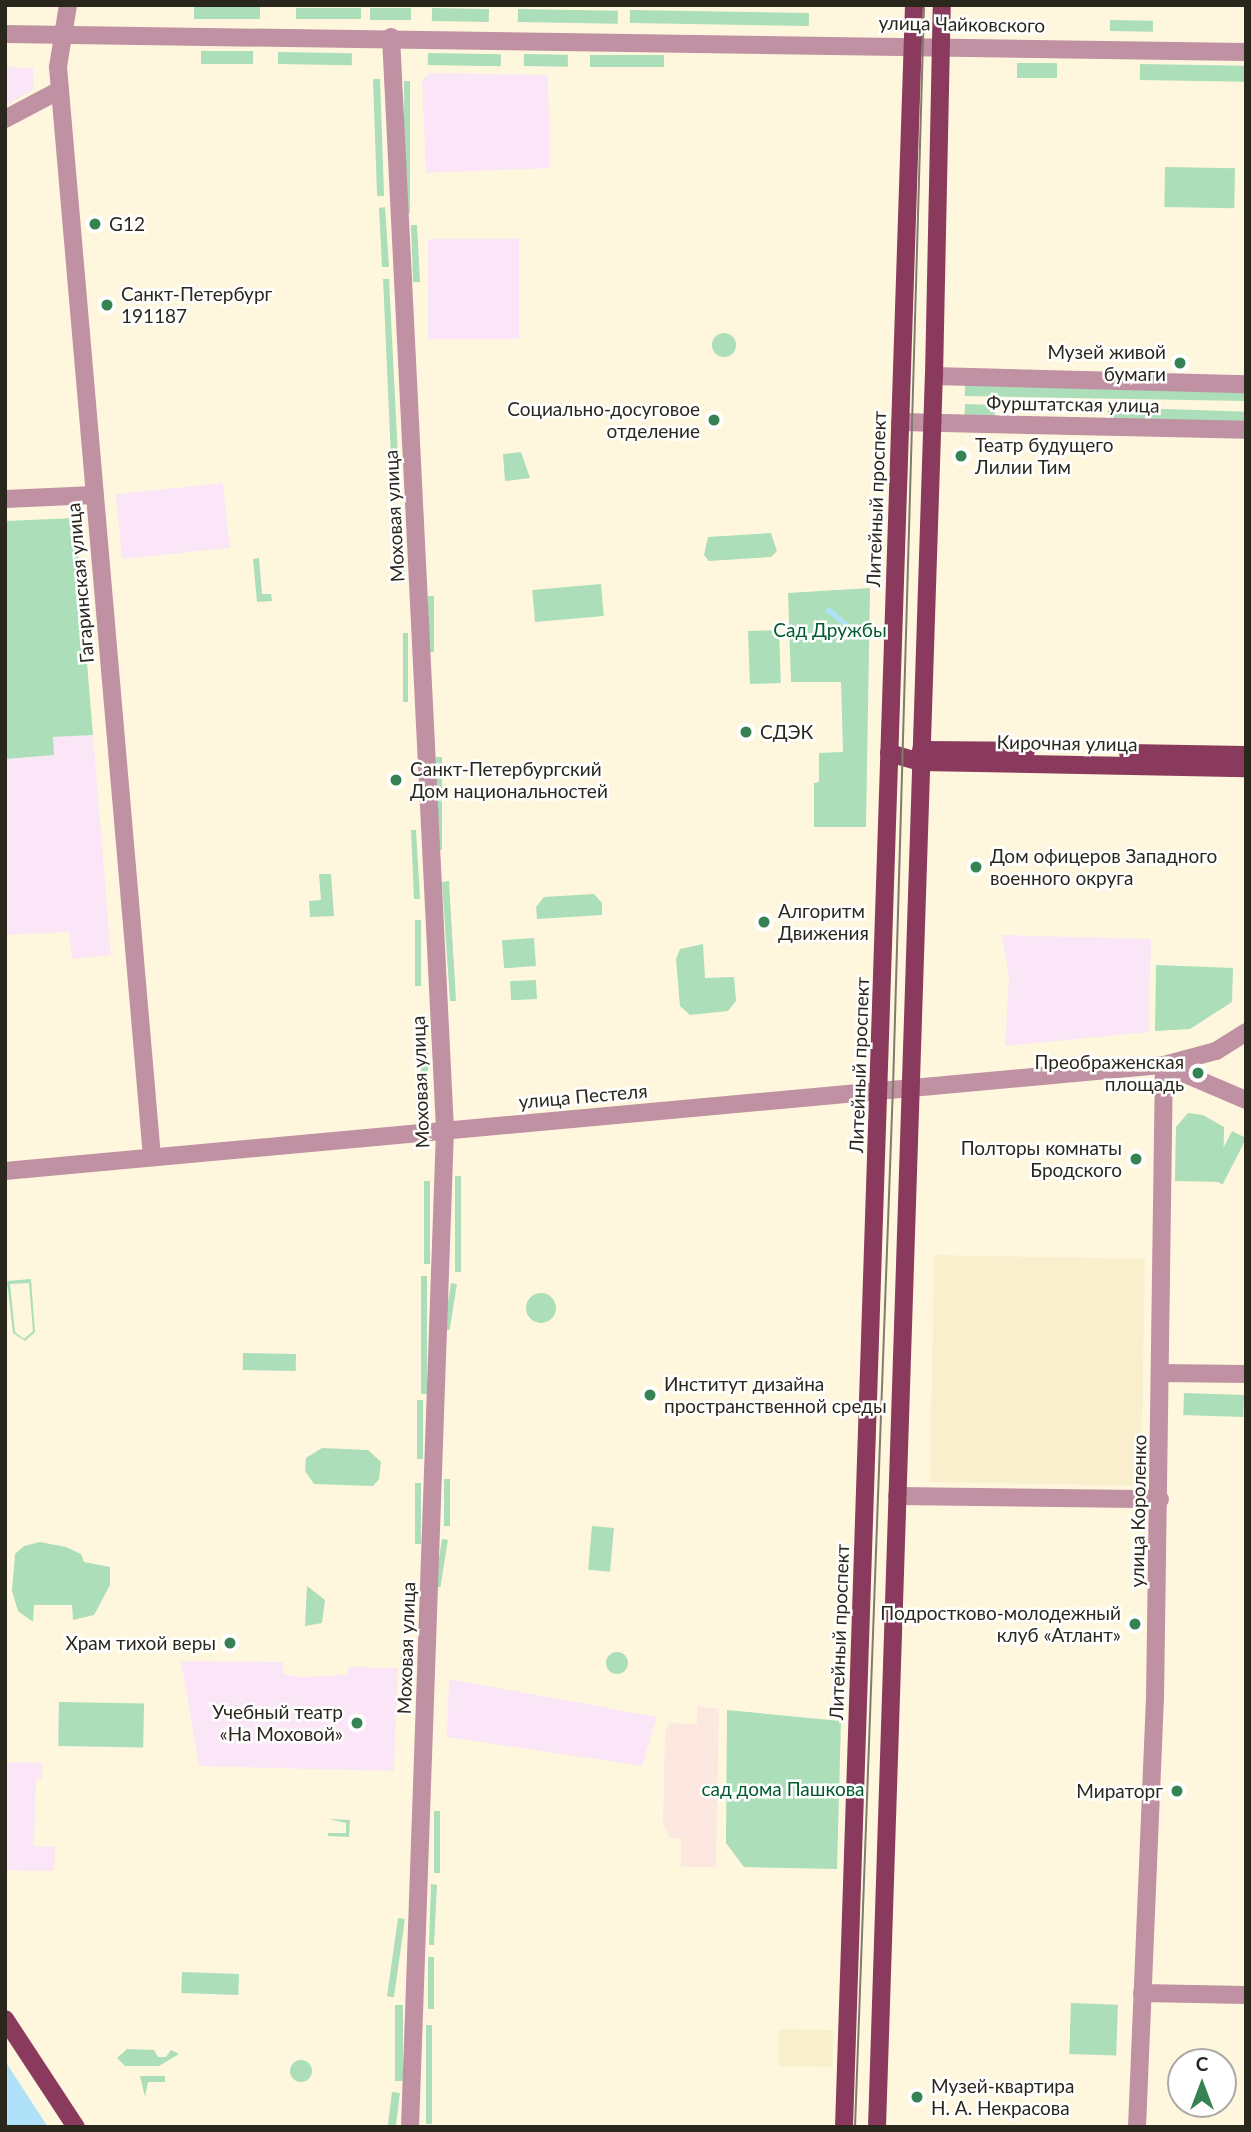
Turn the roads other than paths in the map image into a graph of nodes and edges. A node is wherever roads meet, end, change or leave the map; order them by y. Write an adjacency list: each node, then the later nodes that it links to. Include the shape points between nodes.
1 (68, 5): 5 (street, Гагаринская улица)
2 (914, 5): 7 (main road, Литейный проспект)
3 (942, 5): 8 (main road)
4 (5, 34): 5 (street, улица Чайковского)
5 (64, 34): 6 (street, улица Чайковского); 10 (street, Гагаринская улица)
6 (391, 37): 7 (street, улица Чайковского); 28 (street, Моховая улица)
7 (912, 44): 8 (street, улица Чайковского); 14 (main road, Литейный проспект)
8 (941, 45): 9 (street, улица Чайковского); 12 (main road)
9 (1246, 52)
10 (60, 90): 11 (street); 17 (street, Гагаринская улица)
11 (5, 119)
12 (934, 376): 13 (street, Фурштатская улица); 15 (main road)
13 (1246, 384)
14 (900, 422): 15 (street, Фурштатская улица); 19 (main road, Литейный проспект)
15 (932, 423): 16 (street, Фурштатская улица); 21 (main road)
16 (1246, 430)
17 (94, 495): 18 (street); 29 (street, Гагаринская улица)
18 (5, 499)
19 (889, 753): 21 (main road, Кирочная улица); 26 (main road, Литейный проспект)
20 (1246, 755): 21 (main road, Кирочная улица)
21 (921, 756): 22 (main road, Кирочная улица); 25 (main road)
22 (1246, 768)
23 (1246, 1032): 24 (street, via 1216,1051)
24 (1164, 1065): 25 (street, улица Пестеля); 27 (street); 31 (street, улица Короленко)
25 (911, 1086): 26 (street, улица Пестеля); 33 (main road)
26 (880, 1089): 28 (street, улица Пестеля); 40 (main road, Литейный проспект)
27 (1246, 1101)
28 (445, 1130): 29 (street, улица Пестеля); 39 (street, Моховая улица)
29 (152, 1157): 30 (street, улица Пестеля)
30 (5, 1171)
31 (1160, 1373): 32 (street); 34 (street, улица Короленко)
32 (1246, 1374)
33 (897, 1496): 34 (street); 41 (main road)
34 (1160, 1499): 35 (street, улица Короленко)
35 (1142, 1993): 36 (street); 42 (street, улица Короленко)
36 (1246, 1995)
37 (5, 2019): 38 (main road)
38 (76, 2127)
39 (410, 2127)
40 (844, 2127)
41 (877, 2127)
42 (1138, 2127)

